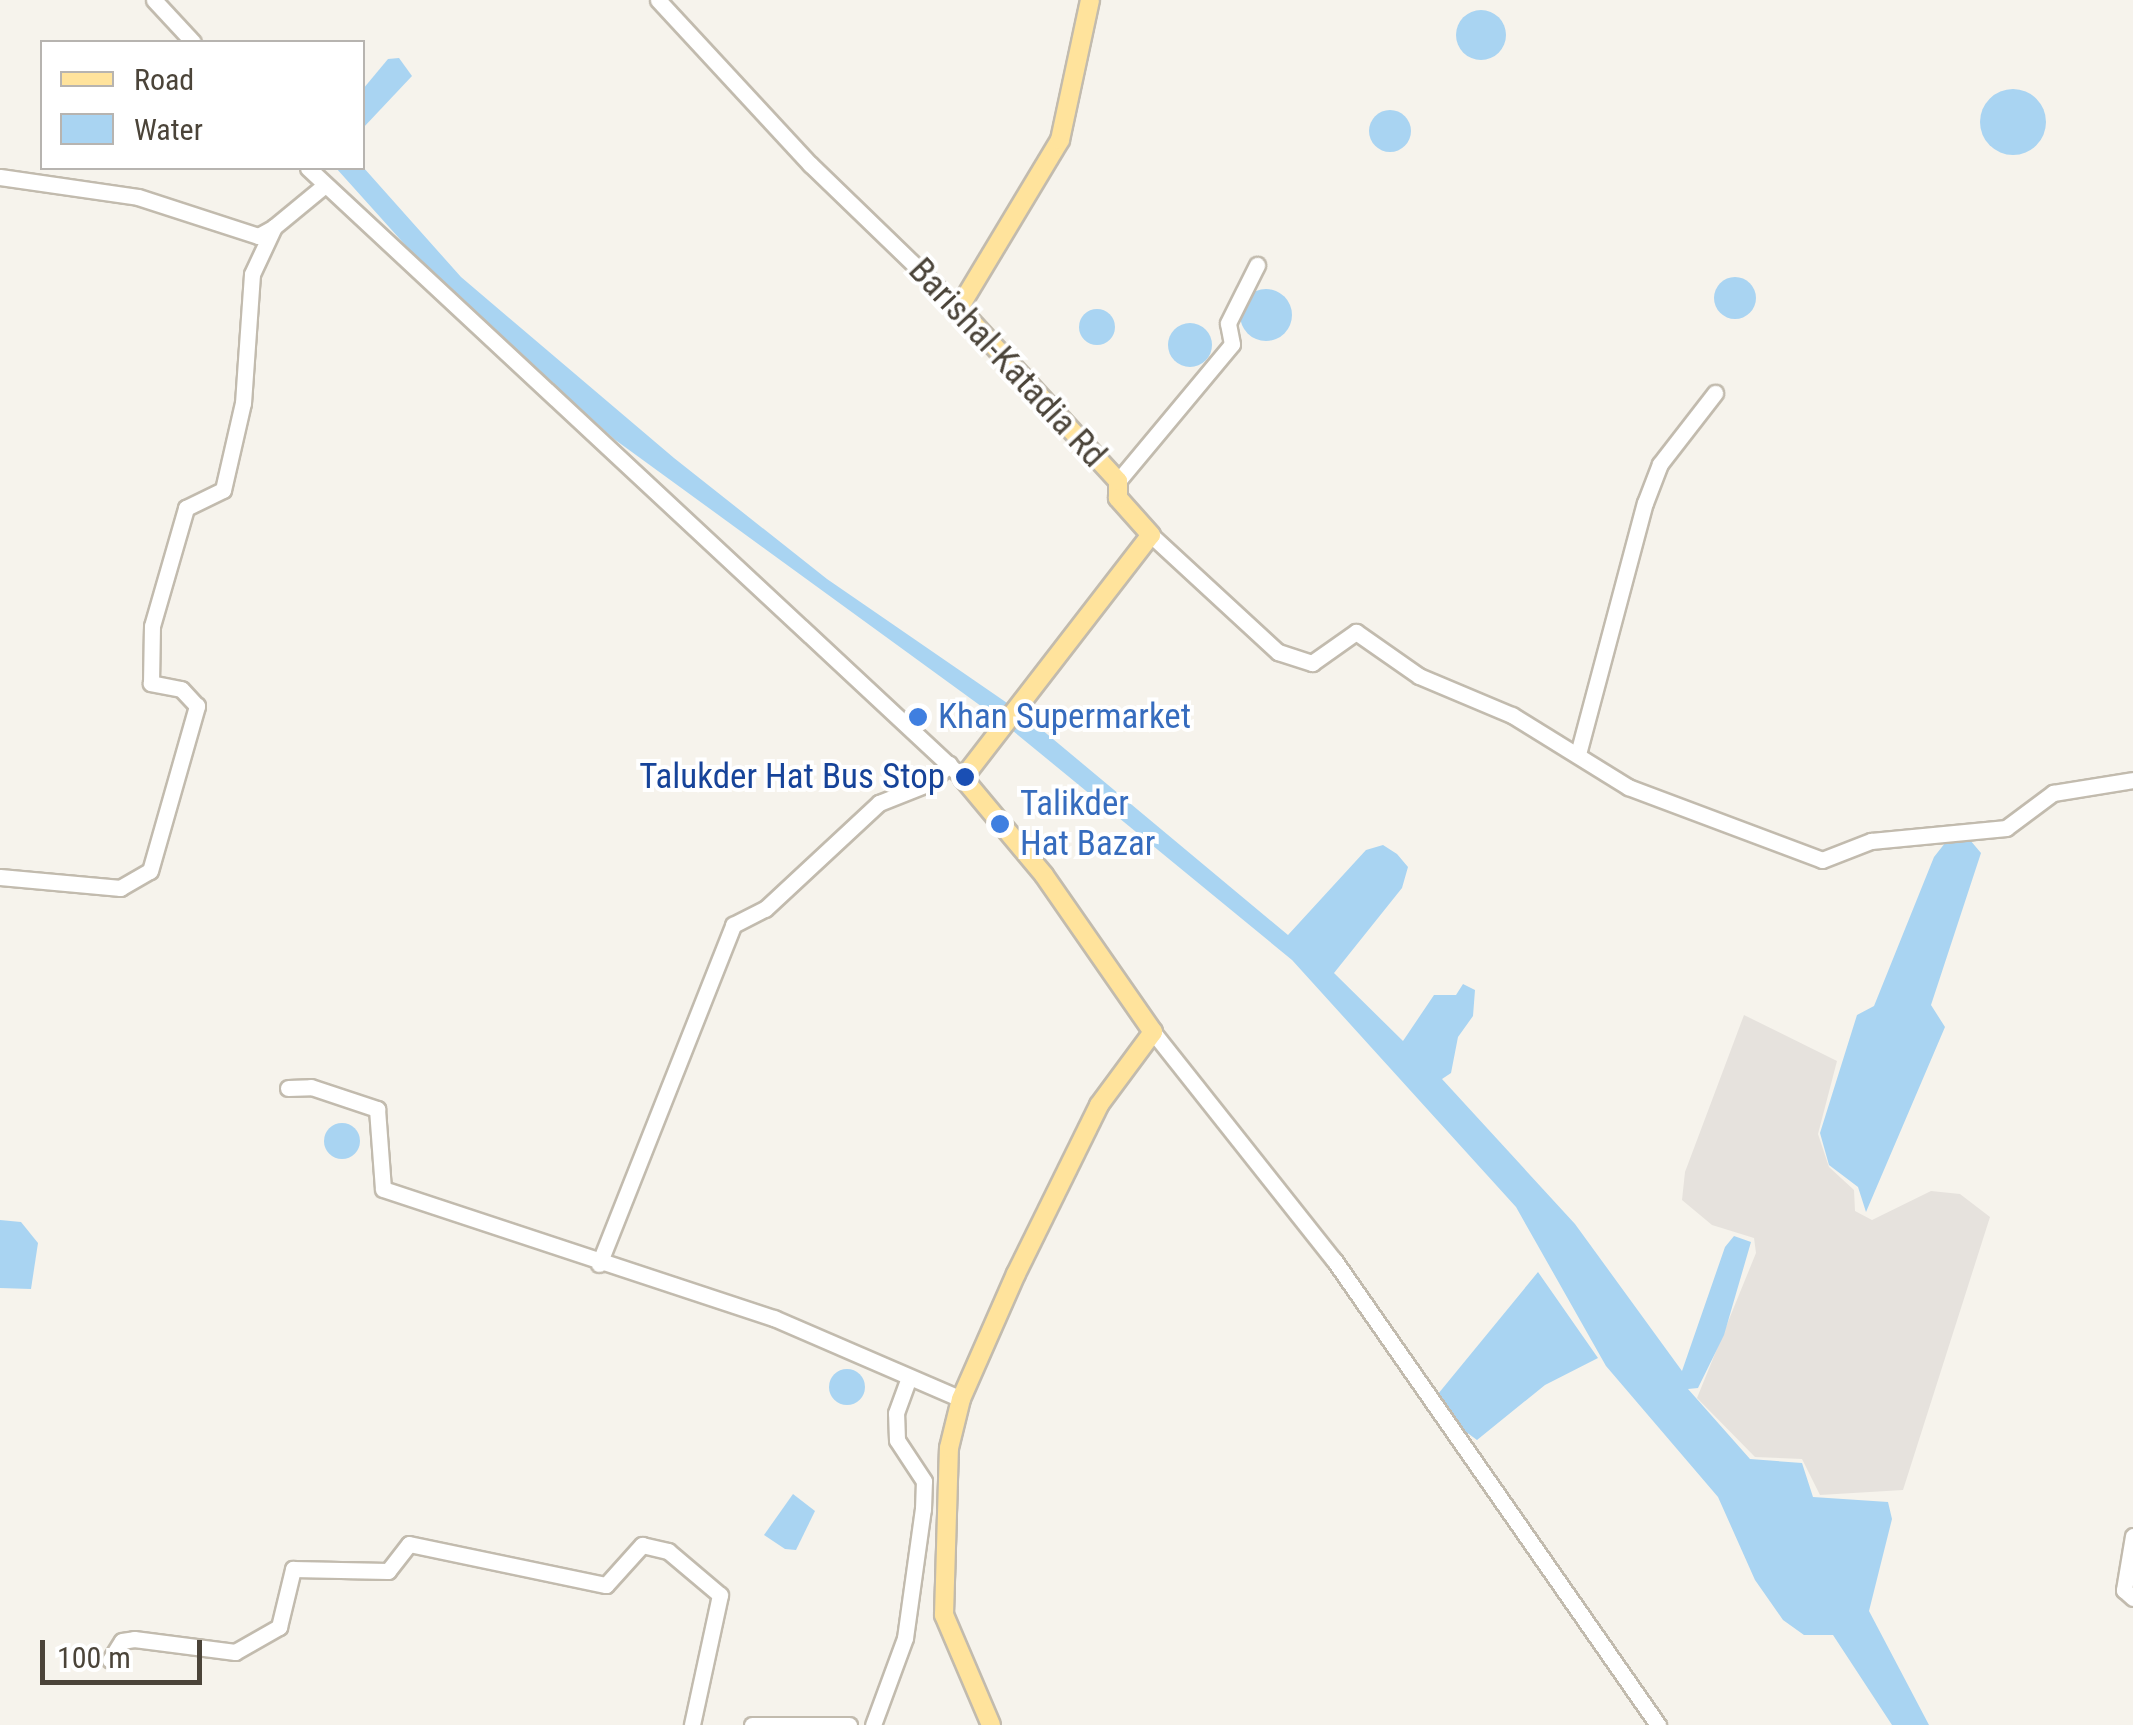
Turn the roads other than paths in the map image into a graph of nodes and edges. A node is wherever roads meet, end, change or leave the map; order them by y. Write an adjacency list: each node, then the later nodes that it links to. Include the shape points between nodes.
1 (154, 0): 4 (street)
2 (658, 0): 10 (street, Barishal-Katadia Rd, via 810,164)
3 (1090, 0): 10 (main road, via 1060,140)
4 (191, 40)
5 (310, 170): 7 (street)
6 (0, 177): 8 (street, via 138,197 258,236)
7 (324, 186): 8 (street); 15 (street)
8 (274, 227): 17 (street, via 249,286 243,403 223,490 186,508 152,626 151,683 182,689 197,706 150,871 120,888)
9 (1257, 265): 12 (street, via 1228,323 1232,344)
10 (960, 308): 12 (main road, Barishal-Katadia Rd)
11 (1715, 393): 14 (street, via 1688,420 1650,490)
12 (1118, 481): 13 (main road, Barishal-Katadia Rd, via 1118,498)
13 (1151, 535): 14 (street, via 1278,652 1312,663 1356,632 1419,676 1512,715); 15 (main road, via 992,742)
14 (1578, 754): 16 (street, via 1628,788 1822,860 1870,840 2006,828 2053,793)
15 (956, 771): 18 (main road, via 1044,875); 20 (street, via 879,803 765,909 733,925)
16 (2133, 780)
17 (0, 877)
18 (1153, 1032): 22 (main road, via 1100,1105); 31 (street, via 1334,1260)
19 (288, 1088): 20 (street, via 311,1087 376,1109 383,1190)
20 (599, 1264): 21 (street, via 774,1318)
21 (909, 1378): 22 (street); 29 (street, via 896,1413 897,1440 924,1482 923,1509 905,1638)
22 (961, 1398): 30 (main road, via 948,1448 944,1615)
23 (2133, 1536): 24 (street, via 2124,1590)
24 (2133, 1598)
25 (110, 1660): 26 (street, via 122,1641 134,1639 235,1652 279,1626 293,1569 388,1571 410,1544 606,1585 642,1545 668,1551 720,1595)
26 (692, 1725)
27 (752, 1725): 28 (street)
28 (848, 1725)
29 (873, 1725)
30 (991, 1725)
31 (1658, 1725)

